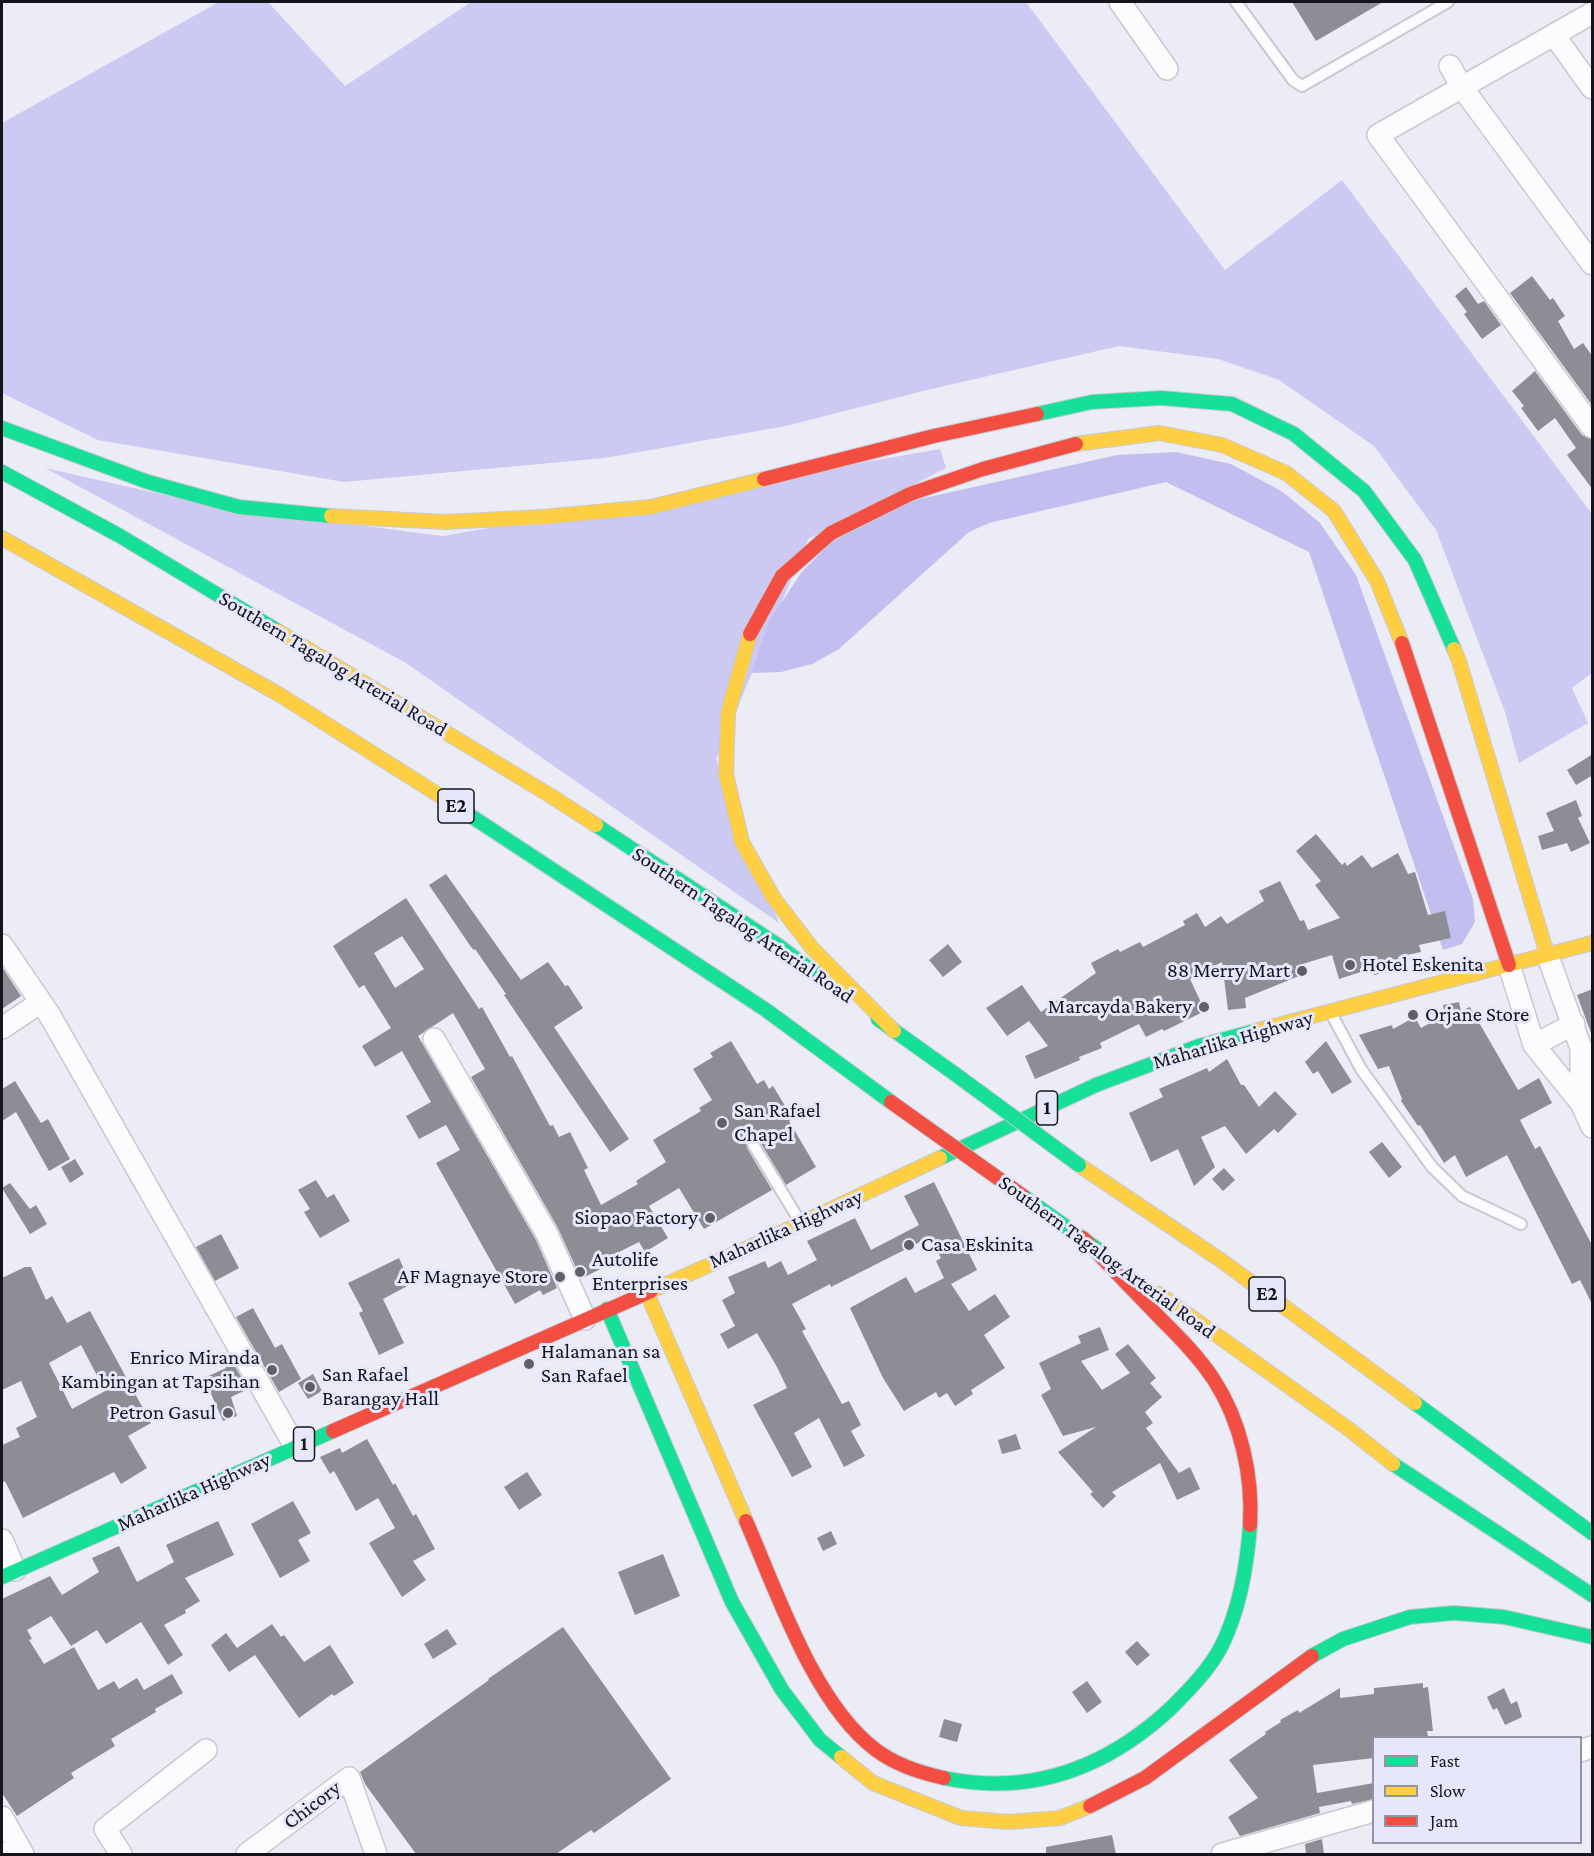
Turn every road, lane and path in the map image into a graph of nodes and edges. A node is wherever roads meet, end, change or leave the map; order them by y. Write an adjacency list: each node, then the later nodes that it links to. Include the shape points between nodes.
1 (1120, 2): 7 (street)
2 (1236, 2): 3 (lane, via 1293,80 1302,86)
3 (1448, 2)
4 (1593, 13): 5 (street)
5 (1554, 35): 8 (street); 9 (street)
6 (1450, 66): 8 (street)
7 (1167, 69)
8 (1461, 86): 10 (street); 11 (street, via 1378,135)
9 (1593, 88)
10 (1593, 264)
11 (1593, 427)
12 (2, 428): 17 (highway, via 148,482 239,507 446,522 651,507 911,442 1092,402 1161,398 1232,404 1294,434 1364,491 1415,560 1459,661)
13 (2, 472): 23 (highway, Southern Tagalog Arterial Road / E2, via 120,536 551,796 779,946)
14 (2, 538): 31 (highway, Southern Tagalog Arterial Road / E2, bridge, via 280,695 458,807 766,1010)
15 (1593, 943): 17 (highway, Maharlika Highway / 1)
16 (2, 945): 35 (street, via 49,1014)
17 (1547, 954): 18 (highway, Maharlika Highway / 1); 21 (street)
18 (1509, 964): 20 (highway, Maharlika Highway / 1); 23 (highway, via 1401,641 1377,581 1334,511 1286,473 1222,445 1158,433 1076,444 983,469 900,499 831,533 782,576 748,638 728,713 726,774 742,842 772,897 812,948); 25 (street)
19 (32, 1008): 22 (street)
20 (1330, 1012): 29 (highway, Maharlika Highway / 1, via 1198,1046 1096,1085); 30 (lane, via 1361,1069 1432,1167 1462,1196)
21 (1574, 1024): 25 (street); 26 (street, via 1581,1048)
22 (2, 1028)
23 (894, 1031): 36 (highway, Southern Tagalog Arterial Road / E2, bridge, via 1079,1166 1222,1261)
24 (434, 1039): 34 (street, via 547,1234)
25 (1534, 1045): 26 (street)
26 (1581, 1103): 27 (street)
27 (1593, 1126)
28 (753, 1144): 29 (lane)
29 (800, 1223): 32 (highway, Maharlika Highway / 1)
30 (1521, 1224)
31 (1083, 1238): 32 (highway, via 1197,1356 1221,1392 1244,1453 1250,1503 1249,1550 1236,1608 1221,1646 1194,1685 1160,1719 1124,1745 1082,1769 1038,1782 987,1786 920,1772 877,1751 844,1717 809,1666); 39 (highway, Southern Tagalog Arterial Road / E2, via 1418,1480)
32 (646, 1291): 33 (highway, Maharlika Highway / 1)
33 (607, 1309): 34 (highway, Maharlika Highway / 1); 40 (highway, via 732,1602 782,1690 820,1740 873,1783 961,1818 1008,1822 1060,1818 1100,1802 1145,1778 1305,1661 1343,1639 1410,1617 1454,1613 1504,1617)
34 (585, 1319): 35 (highway, Maharlika Highway / 1)
35 (296, 1448): 38 (highway, Maharlika Highway / 1)
36 (1593, 1533)
37 (2, 1540): 38 (street)
38 (8, 1574)
39 (1593, 1595)
40 (1593, 1637)
41 (206, 1750): 45 (street, via 105,1829)
42 (1372, 1812): 48 (street)
43 (2, 1817): 44 (street)
44 (24, 1854)
45 (121, 1854)
46 (247, 1854): 47 (street, Chicory, via 349,1778)
47 (376, 1854)
48 (1222, 1854)

